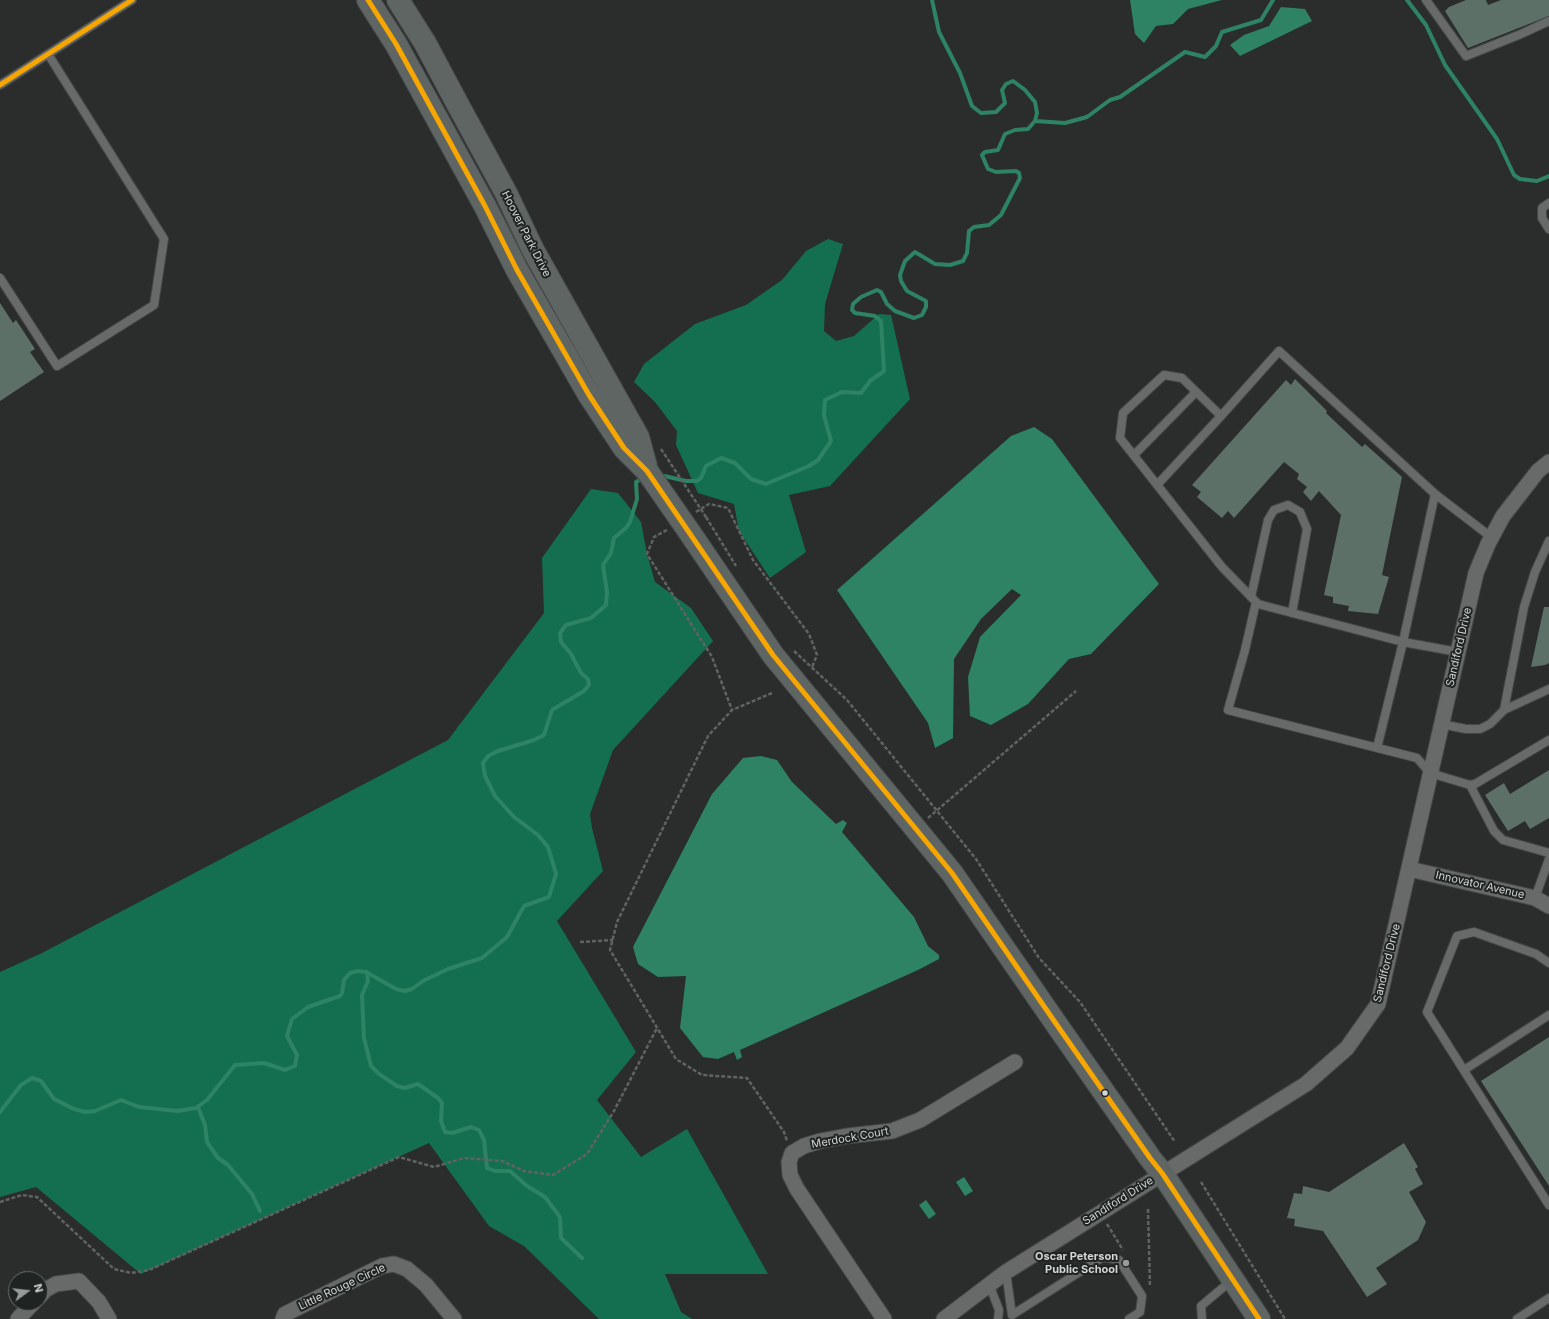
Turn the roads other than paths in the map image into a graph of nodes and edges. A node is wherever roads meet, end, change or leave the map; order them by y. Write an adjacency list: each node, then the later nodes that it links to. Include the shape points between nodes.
1 (132, 0): 6 (lane)
2 (368, 0): 15 (street, Hoover Park Drive, via 396,44 517,270 588,395 624,448)
3 (398, 0): 15 (street, Hoover Park Drive, via 439,69 506,193 533,250 638,437)
4 (1426, 0): 5 (lane, via 1466,56)
5 (1549, 21)
6 (48, 54): 7 (lane); 10 (lane, via 164,239 154,305 57,366)
7 (0, 85)
8 (1549, 203): 9 (lane, via 1542,208 1542,218)
9 (1549, 229)
10 (0, 278)
11 (1196, 392): 12 (lane); 13 (lane); 13 (lane, via 1182,378 1164,375 1123,413 1120,438)
12 (1221, 416): 16 (lane); 17 (lane, via 1279,351)
13 (1134, 455): 16 (lane)
14 (1549, 462): 18 (street, Sandiford Drive, via 1538,471 1503,516)
15 (647, 471): 40 (street, Hoover Park Drive, bridge, via 773,655 952,873)
16 (1157, 485): 20 (lane, via 1222,567)
17 (1435, 494): 18 (lane); 22 (lane)
18 (1491, 537): 23 (street, Sandiford Drive, via 1476,573)
19 (1549, 541): 25 (lane, via 1535,572 1524,607)
20 (1253, 600): 21 (lane, via 1258,604); 21 (lane, via 1268,520 1274,510 1288,505 1300,512 1307,529); 28 (lane, via 1245,650 1228,710)
21 (1292, 613): 22 (lane)
22 (1403, 642): 23 (lane); 28 (lane)
23 (1458, 652): 26 (street, Sandiford Drive)
24 (1549, 689): 25 (lane)
25 (1504, 710): 26 (lane, via 1490,724 1480,729)
26 (1441, 724): 29 (street, Sandiford Drive)
27 (1549, 740): 30 (lane)
28 (1377, 748): 29 (lane, via 1417,758)
29 (1430, 773): 30 (lane); 33 (street, Sandiford Drive)
30 (1470, 785): 31 (lane, via 1494,831 1503,840)
31 (1549, 853)
32 (1549, 859): 34 (lane)
33 (1409, 869): 34 (street, Innovator Avenue); 40 (street, Sandiford Drive, via 1378,1004 1347,1048 1306,1084)
34 (1535, 898): 35 (street, Innovator Avenue)
35 (1549, 906)
36 (1549, 962): 39 (lane, via 1536,954 1474,932 1457,936 1427,1012)
37 (1549, 1015): 39 (lane)
38 (1015, 1062): 52 (street, Merdock Court, via 920,1120 892,1131 847,1136 804,1146 792,1152 789,1162 790,1175 797,1189)
39 (1464, 1070): 41 (lane)
40 (1162, 1173): 42 (street, Sandiford Drive); 43 (street, Hoover Park Drive)
41 (1549, 1205)
42 (1006, 1272): 44 (street, Sandiford Drive); 55 (lane, via 1012,1315 1103,1257 1118,1260 1142,1296 1140,1312)
43 (1233, 1280): 56 (lane, via 1201,1306); 57 (street, Hoover Park Drive)
44 (989, 1284): 53 (street, Sandiford Drive); 54 (lane, via 999,1310)
45 (48, 1288): 49 (street, via 56,1284 79,1281 99,1302)
46 (1549, 1298): 58 (lane)
47 (26, 1311): 48 (street)
48 (18, 1319)
49 (109, 1319)
50 (283, 1319): 51 (street, Little Rouge Circle, via 285,1314 375,1269 394,1264 407,1269 426,1285)
51 (454, 1319)
52 (884, 1319)
53 (944, 1319)
54 (998, 1319)
55 (1129, 1319)
56 (1202, 1319)
57 (1259, 1319)
58 (1517, 1319)

